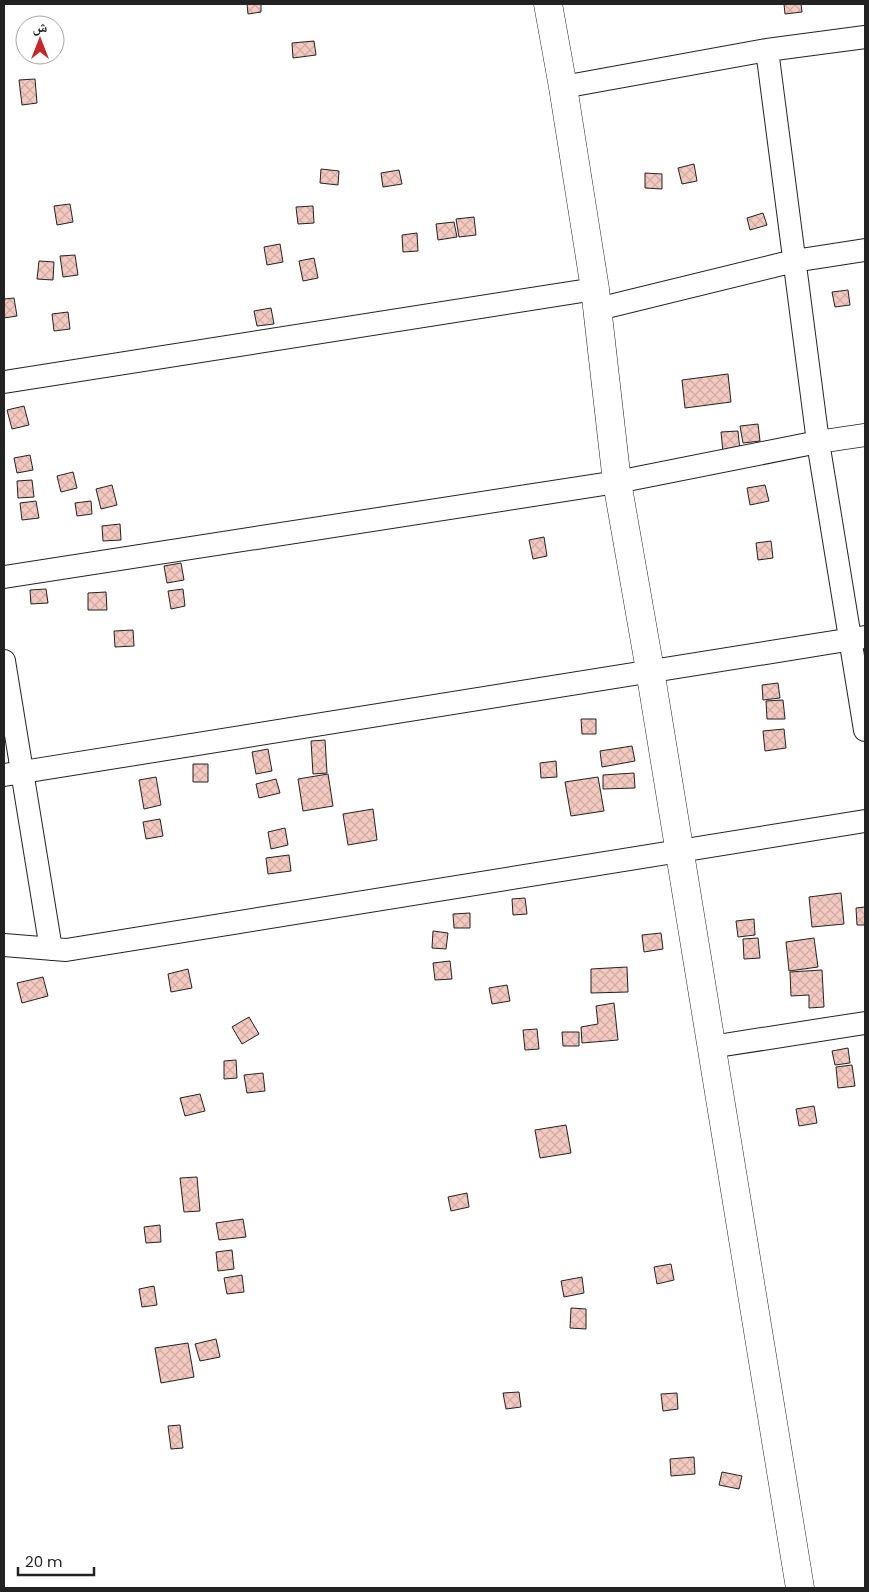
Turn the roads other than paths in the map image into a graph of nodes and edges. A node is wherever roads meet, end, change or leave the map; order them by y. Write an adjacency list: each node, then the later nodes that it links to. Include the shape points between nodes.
1 (548, 4): 4 (main road)
2 (865, 37): 3 (street)
3 (767, 50): 4 (street); 6 (street)
4 (563, 87): 7 (main road)
5 (865, 250): 6 (street)
6 (794, 261): 7 (street); 10 (street)
7 (596, 299): 8 (street); 11 (main road)
8 (4, 382)
9 (865, 435): 10 (street)
10 (818, 442): 11 (street); 13 (street)
11 (617, 482): 12 (street); 15 (main road)
12 (4, 577)
13 (858, 638): 15 (street); 16 (street)
14 (4, 661): 17 (street)
15 (650, 670): 17 (street); 19 (main road)
16 (865, 730)
17 (13, 774): 21 (street)
18 (865, 821): 19 (street)
19 (680, 851): 21 (street, via 66,950); 23 (main road)
20 (4, 945): 21 (street)
21 (51, 949)
22 (865, 1023): 23 (street)
23 (711, 1047): 24 (main road)
24 (800, 1588)

